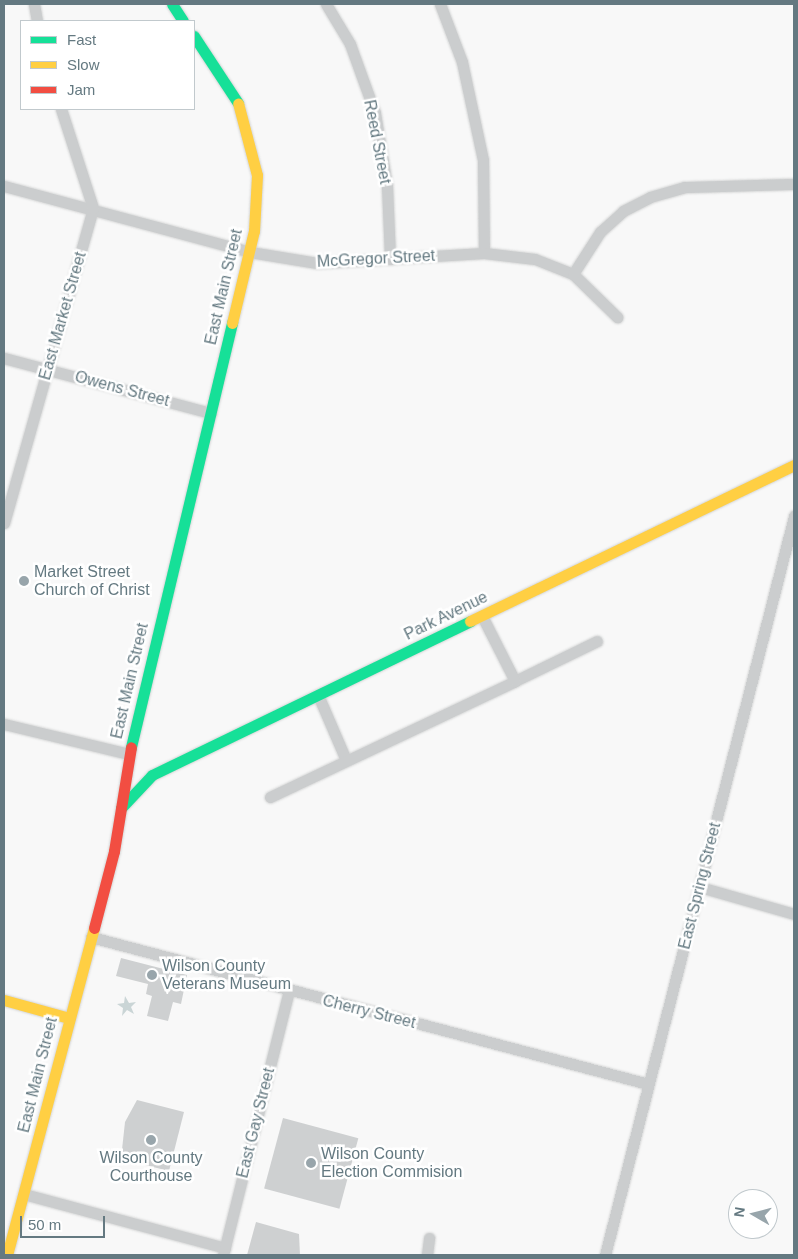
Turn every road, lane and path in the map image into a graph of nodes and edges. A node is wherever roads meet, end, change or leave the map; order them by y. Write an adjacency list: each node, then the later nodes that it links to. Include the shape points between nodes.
1 (34, 4): 5 (street)
2 (172, 4): 6 (main road)
3 (326, 4): 14 (street, Reed Street, via 350,44 375,113 387,186)
4 (440, 4): 13 (street, via 462,62 483,160)
5 (38, 20)
6 (182, 20)
7 (195, 38): 12 (main road, East Main Street, via 238,104 254,153 257,202)
8 (61, 110): 11 (street)
9 (794, 184): 15 (street, via 684,187 650,197 600,232)
10 (4, 186): 11 (street, McGregor Street)
11 (93, 208): 12 (street, McGregor Street); 18 (street, East Market Street)
12 (250, 252): 14 (street, McGregor Street, via 317,263); 19 (main road, East Main Street)
13 (484, 253): 14 (street, McGregor Street); 15 (street, McGregor Street, via 535,259)
14 (390, 259)
15 (573, 274): 16 (street, McGregor Street)
16 (617, 316)
17 (4, 358): 18 (street, Owens Street)
18 (48, 370): 19 (street, Owens Street); 22 (street, East Market Street)
19 (211, 413): 28 (main road, East Main Street)
20 (794, 465): 23 (main road, Park Avenue)
21 (794, 516): 32 (street, East Spring Street)
22 (4, 524)
23 (482, 616): 25 (street); 26 (main road, Park Avenue)
24 (597, 641): 25 (street)
25 (515, 680): 29 (street)
26 (318, 695): 29 (street); 31 (main road, Park Avenue, via 152,775)
27 (4, 724): 28 (street)
28 (129, 754): 31 (main road, East Main Street)
29 (346, 760): 30 (street)
30 (270, 797)
31 (121, 808): 34 (main road, East Main Street)
32 (700, 887): 33 (street); 38 (street, East Spring Street)
33 (794, 914)
34 (91, 937): 35 (street, Cherry Street); 37 (main road, East Main Street)
35 (289, 991): 38 (street, Cherry Street); 41 (street, East Gay Street)
36 (4, 1000): 37 (main road)
37 (69, 1018): 39 (main road, East Main Street)
38 (648, 1084): 44 (street, East Spring Street)
39 (24, 1194): 41 (street); 42 (main road, East Main Street)
40 (429, 1238): 43 (street)
41 (224, 1252)
42 (8, 1255)
43 (427, 1255)
44 (605, 1255)

